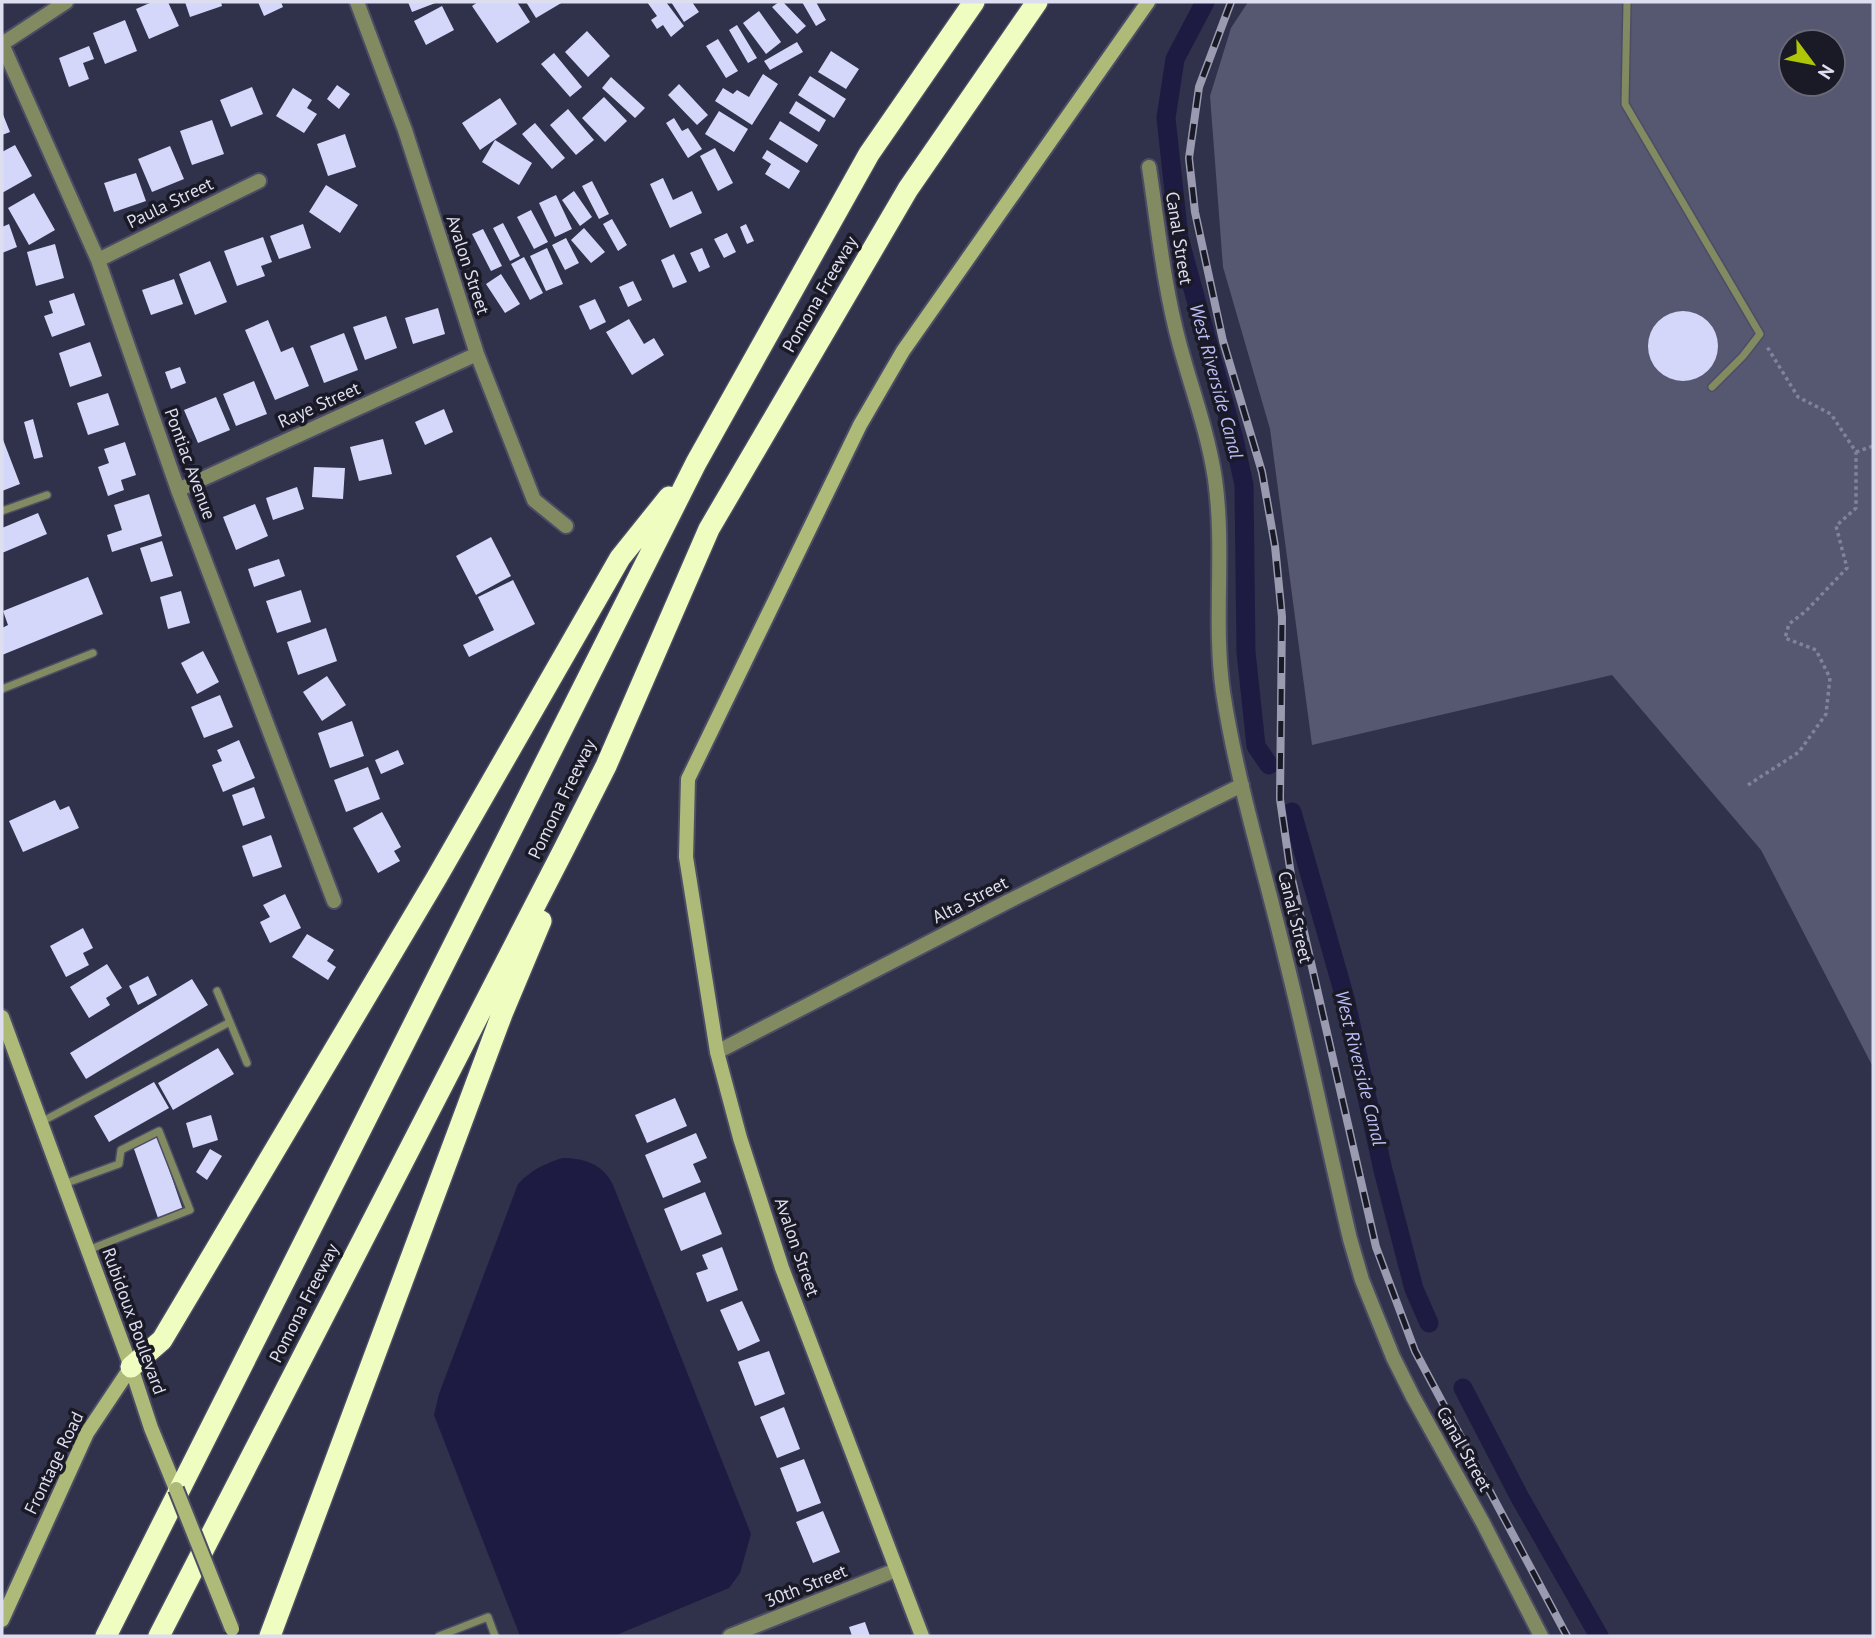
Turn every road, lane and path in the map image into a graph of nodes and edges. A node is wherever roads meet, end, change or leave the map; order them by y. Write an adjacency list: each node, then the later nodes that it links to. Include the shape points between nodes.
1 (66, 2): 7 (street)
2 (357, 2): 12 (street, Avalon Street, via 405,130)
3 (974, 2): 16 (highway, Pomona Freeway, via 869,154)
4 (1037, 2): 23 (highway, Pomona Freeway, via 908,189 709,529)
5 (1148, 2): 30 (street, Avalon Street, via 903,351 860,425 688,779 686,857)
6 (1627, 2): 11 (lane, via 1625,104)
7 (2, 44): 10 (street, Pontiac Avenue)
8 (1149, 167): 24 (street, Canal Street, via 1167,288 1215,479 1218,640)
9 (259, 181): 10 (street, Paula Street)
10 (98, 260): 17 (street, Pontiac Avenue)
11 (1760, 334): 13 (lane); 15 (path, via 1798,397 1831,414)
12 (477, 354): 17 (street, Raye Street); 20 (street, Avalon Street, via 534,500)
13 (1712, 387)
14 (1873, 446): 15 (path)
15 (1856, 452): 25 (path, via 1856,508 1836,526 1847,568 1789,624 1785,638 1816,650 1830,678 1826,714 1799,752)
16 (696, 463): 35 (highway, via 620,558 162,1340); 39 (highway, Pomona Freeway)
17 (178, 490): 26 (street, Pontiac Avenue)
18 (47, 495): 19 (lane)
19 (2, 512)
20 (566, 526)
21 (93, 653): 22 (lane)
22 (2, 689)
23 (606, 766): 40 (highway, Pomona Freeway); 41 (highway, via 502,1014)
24 (1242, 785): 30 (street, Alta Street); 46 (street, Canal Street, via 1362,1280 1413,1397)
25 (1748, 785)
26 (334, 901)
27 (217, 991): 29 (lane)
28 (2, 1017): 32 (street, Rubidoux Boulevard)
29 (230, 1022): 31 (lane); 32 (lane)
30 (717, 1052): 36 (street, Avalon Street, via 782,1268)
31 (247, 1063)
32 (41, 1122): 33 (street, Rubidoux Boulevard)
33 (63, 1184): 34 (street, Rubidoux Boulevard); 34 (lane, via 119,1164 121,1150 159,1131 190,1210)
34 (88, 1250): 35 (street, Rubidoux Boulevard)
35 (131, 1367): 37 (street, Frontage Road, via 87,1433); 38 (street, Rubidoux Boulevard, bridge)
36 (896, 1570): 44 (street, 30th Street); 45 (street, Avalon Street)
37 (2, 1620)
38 (234, 1633)
39 (106, 1636)
40 (159, 1636)
41 (270, 1636)
42 (439, 1636): 43 (lane, via 488,1617)
43 (495, 1636)
44 (730, 1636)
45 (922, 1636)
46 (1541, 1636)

